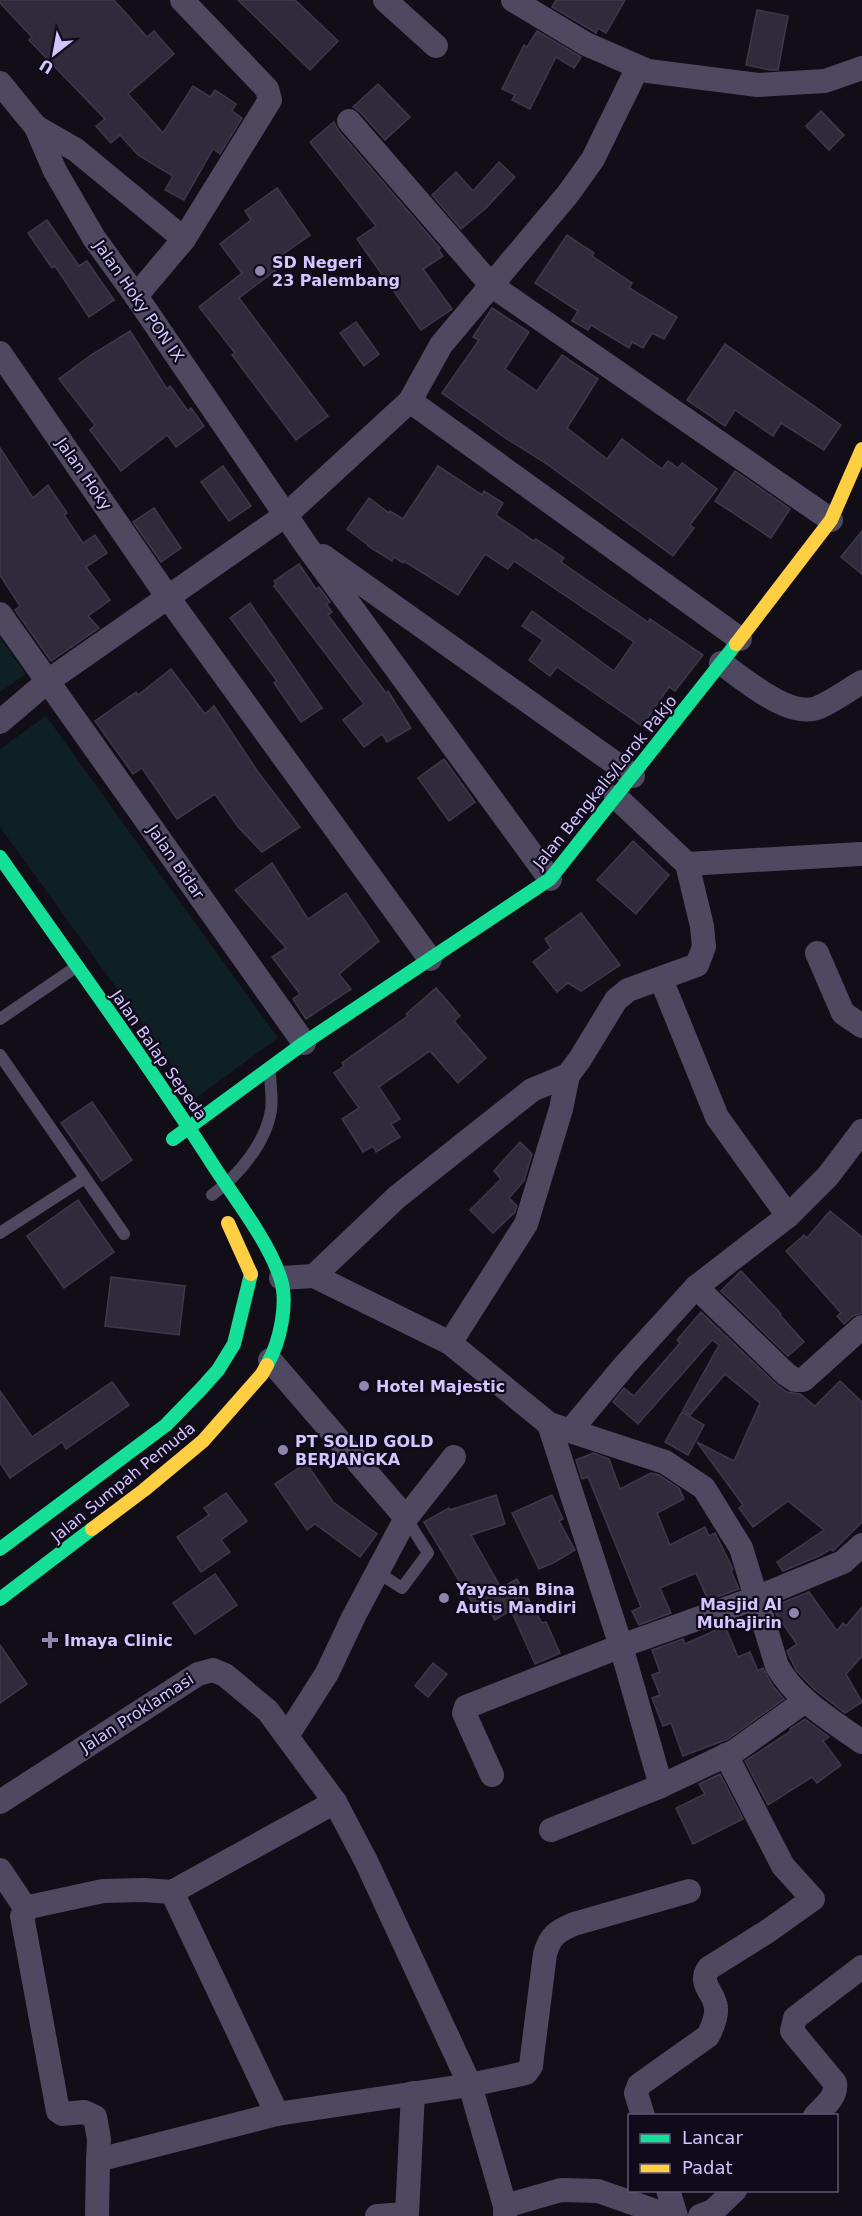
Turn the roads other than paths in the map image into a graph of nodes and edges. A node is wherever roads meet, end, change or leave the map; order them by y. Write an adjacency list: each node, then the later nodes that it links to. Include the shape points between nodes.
1 (182, 0): 10 (street, via 267,89 270,100)
2 (385, 0): 4 (street)
3 (513, 0): 5 (street, via 586,44)
4 (436, 46)
5 (638, 67): 6 (street, via 758,85 825,81); 11 (street, via 593,159)
6 (862, 68)
7 (0, 82): 9 (street, Jalan Hoky PON IX)
8 (349, 121): 11 (street)
9 (36, 127): 10 (street, via 76,150); 12 (street, Jalan Hoky PON IX, via 55,171 94,238)
10 (184, 239): 12 (street)
11 (491, 285): 14 (street, via 441,345); 17 (street)
12 (136, 296): 16 (street, Jalan Hoky PON IX)
13 (0, 353): 19 (street, Jalan Hoky)
14 (410, 401): 16 (street); 21 (street)
15 (862, 449): 17 (main road, Jalan Bengkalis/Lorok Pakjo)
16 (287, 514): 18 (street, Jalan Hoky PON IX); 19 (street)
17 (831, 520): 21 (main road, Jalan Bengkalis/Lorok Pakjo)
18 (306, 544): 26 (street); 31 (street, Jalan Hoky PON IX)
19 (167, 596): 23 (street); 33 (street, Jalan Hoky)
20 (0, 614): 23 (street, Jalan Bidar)
21 (740, 639): 22 (main road, Jalan Bengkalis/Lorok Pakjo)
22 (721, 663): 24 (street, via 783,705 801,710 816,708); 26 (main road, Jalan Bengkalis/Lorok Pakjo)
23 (48, 681): 25 (street); 40 (street, Jalan Bidar)
24 (862, 682)
25 (0, 722)
26 (633, 776): 27 (main road, Jalan Bengkalis/Lorok Pakjo)
27 (616, 797): 30 (street); 31 (main road, Jalan Bengkalis/Lorok Pakjo)
28 (860, 854): 30 (street)
29 (0, 857): 34 (main road, Jalan Balap Sepeda)
30 (687, 864): 36 (street, via 704,946 697,965)
31 (550, 879): 33 (main road, Jalan Bengkalis/Lorok Pakjo)
32 (817, 953): 39 (street, via 843,1013)
33 (430, 959): 40 (main road, Jalan Bengkalis/Lorok Pakjo)
34 (77, 967): 35 (lane); 44 (main road, Jalan Balap Sepeda)
35 (58, 973): 37 (main road); 38 (lane)
36 (661, 979): 43 (street, via 628,990 616,1000); 50 (street, via 717,1117)
37 (70, 990)
38 (0, 1019)
39 (862, 1026)
40 (304, 1043): 42 (main road, Jalan Bengkalis/Lorok Pakjo)
41 (0, 1055): 47 (lane)
42 (269, 1068): 44 (main road, Jalan Bengkalis/Lorok Pakjo); 48 (lane, via 272,1108 265,1131)
43 (568, 1075): 54 (street, via 532,1089 397,1197); 58 (street, via 526,1224)
44 (189, 1127): 46 (main road, Jalan Bengkalis/Lorok Pakjo); 48 (main road, Jalan Balap Sepeda)
45 (862, 1131): 50 (street, via 828,1176)
46 (173, 1139)
47 (85, 1178): 51 (lane); 52 (lane)
48 (226, 1185): 49 (lane); 55 (main road, Jalan Balap Sepeda)
49 (215, 1200): 53 (main road)
50 (788, 1216): 56 (street)
51 (0, 1233)
52 (123, 1234)
53 (251, 1274): 55 (main road); 63 (main road, Jalan Sumpah Pemuda, via 234,1344 218,1370 166,1425)
54 (314, 1276): 55 (street); 58 (street)
55 (281, 1278): 59 (main road, Jalan Sumpah Pemuda, via 284,1313)
56 (696, 1287): 57 (street, via 795,1380 803,1380); 60 (street, via 625,1365)
57 (862, 1327)
58 (450, 1343): 60 (street)
59 (270, 1360): 62 (street); 67 (main road, Jalan Sumpah Pemuda, via 203,1441)
60 (560, 1427): 66 (street, via 665,1462 704,1488 741,1548); 68 (street)
61 (454, 1457): 62 (street)
62 (406, 1518): 65 (street); 65 (lane, via 427,1550 427,1557 402,1588)
63 (0, 1549)
64 (858, 1554): 66 (street)
65 (376, 1572): 70 (street, via 327,1673)
66 (756, 1598): 68 (street); 69 (street, via 777,1666 785,1681)
67 (0, 1599)
68 (621, 1646): 73 (street, via 464,1709); 74 (street)
69 (805, 1701): 71 (street); 72 (street)
70 (287, 1736): 75 (street, Jalan Proklamasi, via 268,1712 225,1675 213,1670 198,1674); 76 (street, Jalan Proklamasi)
71 (862, 1743)
72 (726, 1755): 74 (street); 86 (street, via 783,1866 813,1899 704,1974 716,2008 708,2036 639,2085 636,2093)
73 (492, 1775)
74 (661, 1786): 77 (street)
75 (0, 1802)
76 (335, 1802): 80 (street); 83 (street, Jalan Proklamasi)
77 (551, 1830)
78 (0, 1870): 81 (street)
79 (689, 1891): 83 (street, via 556,1932 545,1954 531,2066 519,2076)
80 (172, 1892): 81 (street, via 103,1891); 85 (street)
81 (26, 1909): 88 (street, via 22,1916 58,2111 84,2112 95,2117)
82 (862, 1967): 87 (street, via 795,2018 792,2031 835,2084 832,2099)
83 (470, 2085): 84 (street); 91 (street, Jalan Proklamasi)
84 (413, 2093): 85 (street); 93 (street, via 407,2214)
85 (277, 2114): 88 (street)
86 (643, 2114)
87 (816, 2114)
88 (98, 2160): 92 (street)
89 (669, 2192): 95 (street)
90 (733, 2192): 96 (street, via 713,2211)
91 (505, 2211): 94 (street, via 561,2190 598,2192)
92 (98, 2216)
93 (377, 2216)
94 (670, 2216)
95 (676, 2216)
96 (700, 2216)

